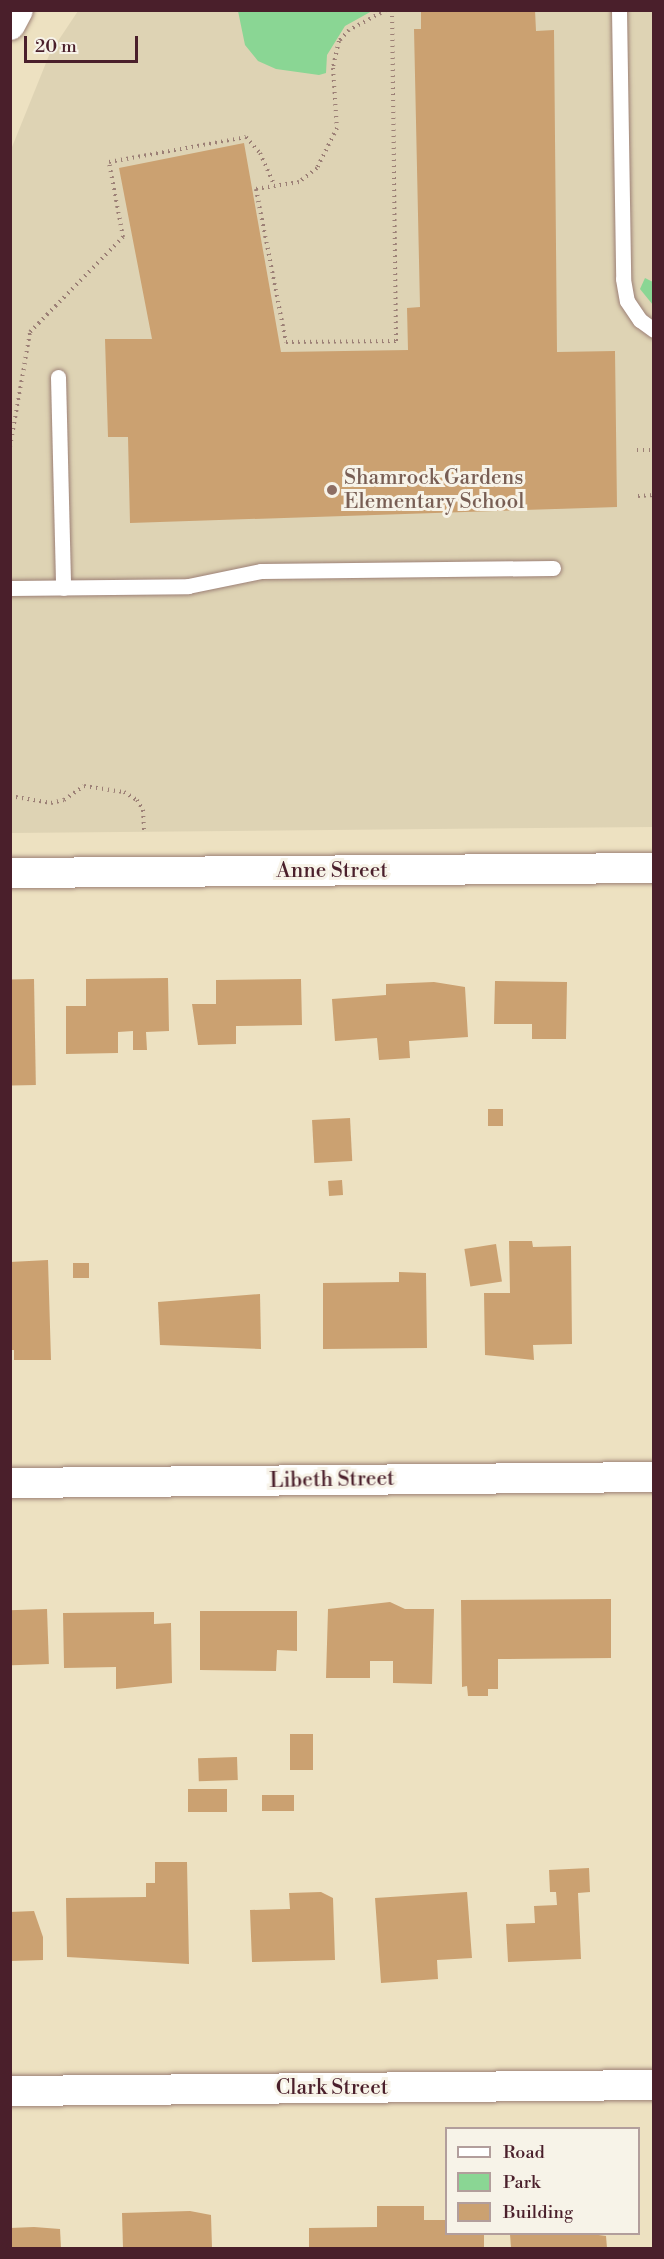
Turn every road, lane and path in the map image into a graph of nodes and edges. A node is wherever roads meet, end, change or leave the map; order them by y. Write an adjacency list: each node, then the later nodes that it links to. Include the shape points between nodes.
1 (18, 10): 5 (street)
2 (386, 10): 6 (path, via 349,30 339,41 333,68 337,128 317,168 309,177)
3 (393, 10): 6 (path, via 396,342 286,342 256,189)
4 (619, 10): 7 (lane, via 623,279 627,301 640,320)
5 (10, 25)
6 (274, 186): 9 (path, via 260,153 246,137 109,162 123,237 30,332)
7 (654, 330)
8 (58, 377): 16 (lane)
9 (10, 447)
10 (637, 450): 11 (path)
11 (654, 450)
12 (654, 495): 13 (path)
13 (638, 496)
14 (553, 568): 16 (lane, via 261,571 206,584)
15 (10, 588): 16 (lane)
16 (63, 588)
17 (10, 796): 18 (path, via 51,803 64,800 84,786 124,792 137,800 143,810)
18 (144, 831)
19 (654, 868): 20 (street, Anne Street)
20 (10, 873)
21 (654, 1477): 22 (street, Libeth Street)
22 (10, 1483)
23 (654, 2085): 24 (street, Clark Street)
24 (10, 2091)

